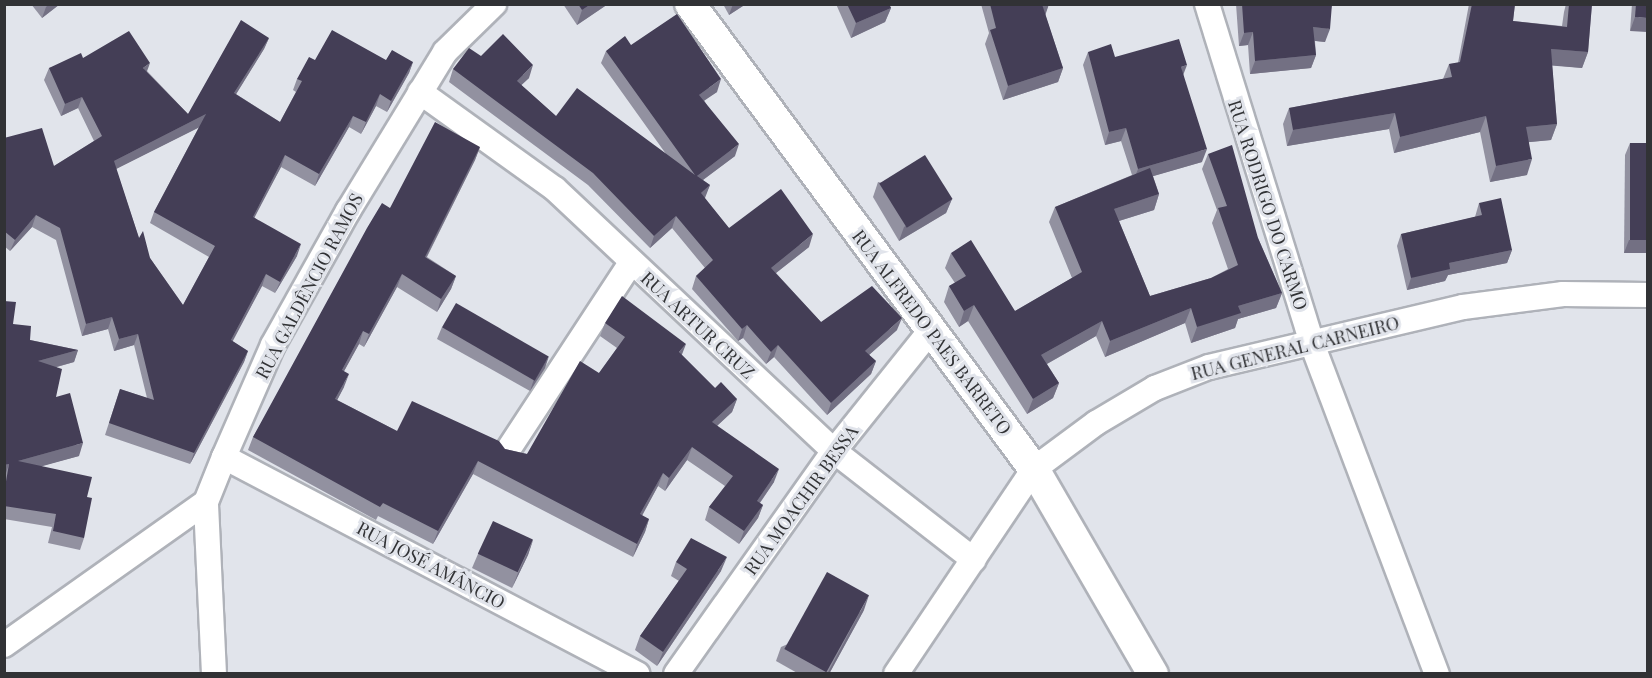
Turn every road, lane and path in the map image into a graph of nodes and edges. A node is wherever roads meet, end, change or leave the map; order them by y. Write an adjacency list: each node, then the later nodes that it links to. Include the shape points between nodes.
1 (494, 4): 4 (street, RUA GALDÊNCIO RAMOS, via 446,52)
2 (690, 4): 7 (street, RUA ALFREDO PAES BARRETO)
3 (1207, 4): 8 (street, RUA RODRIGO DO CARMO)
4 (420, 92): 5 (street, RUA ARTUR CRUZ, via 555,189); 11 (street, RUA GALDÊNCIO RAMOS, via 273,345)
5 (632, 263): 9 (street); 10 (street, RUA ARTUR CRUZ)
6 (1647, 295): 8 (street, RUA GENERAL CARNEIRO, via 1563,294 1463,307)
7 (931, 330): 10 (street, RUA MOACHIR BESSA); 12 (street, RUA ALFREDO PAES BARRETO)
8 (1311, 341): 12 (street, RUA GENERAL CARNEIRO, via 1209,367 1155,388 1096,423); 21 (street, RUA RODRIGO DO CARMO)
9 (508, 450)
10 (834, 452): 14 (street, RUA ARTUR CRUZ); 18 (street, RUA MOACHIR BESSA)
11 (224, 457): 13 (street, RUA GALDÊNCIO RAMOS); 17 (street, RUA JOSÉ AMÂNCIO)
12 (1034, 469): 14 (street, RUA GENERAL CARNEIRO); 20 (street, RUA ALFREDO PAES BARRETO)
13 (206, 502): 15 (street); 16 (street, RUA GALDÊNCIO RAMOS)
14 (974, 560): 19 (street, RUA GENERAL CARNEIRO)
15 (4, 645)
16 (214, 674)
17 (639, 674)
18 (676, 674)
19 (897, 674)
20 (1153, 674)
21 (1437, 674)

